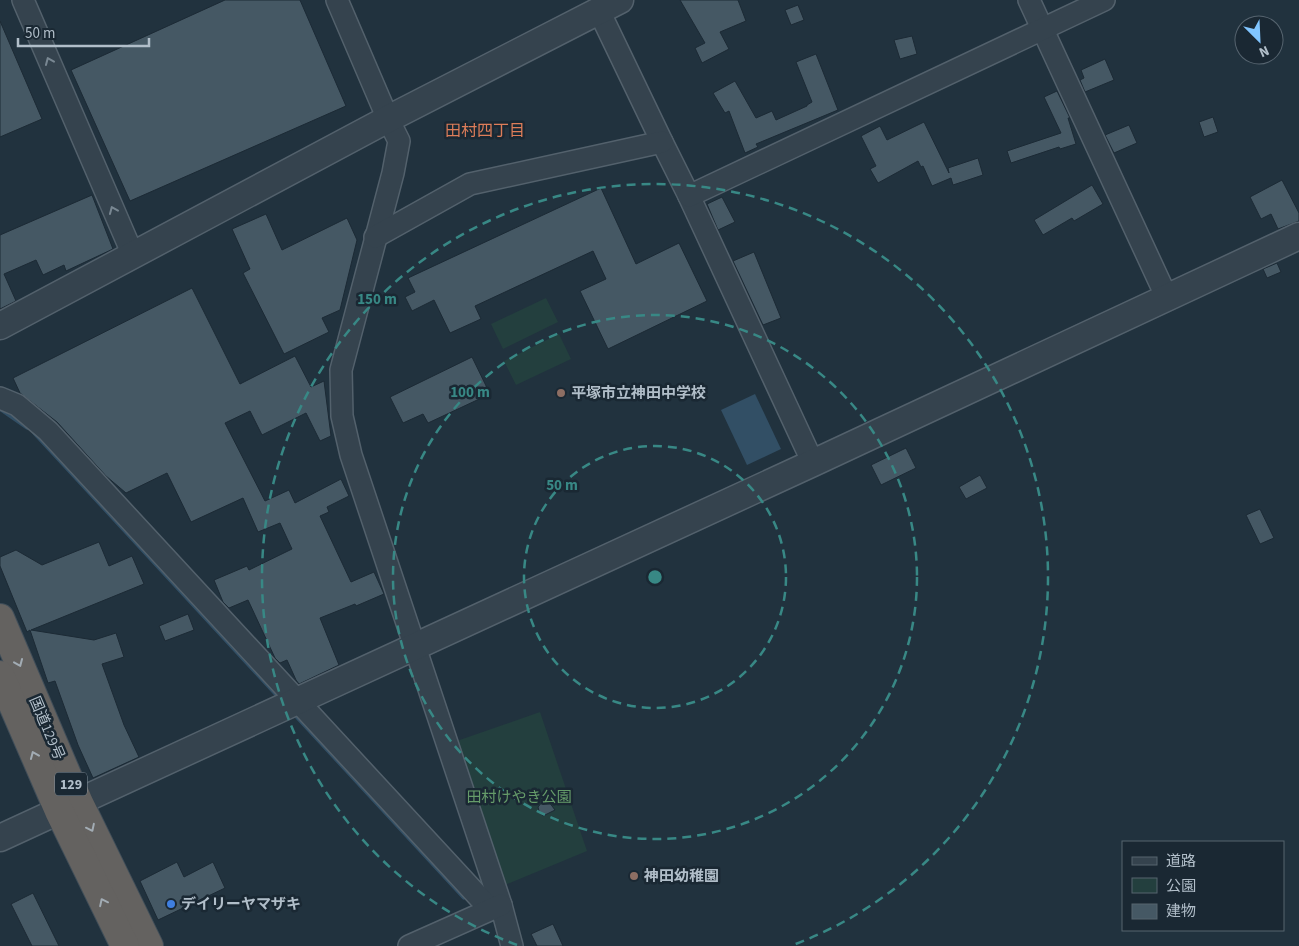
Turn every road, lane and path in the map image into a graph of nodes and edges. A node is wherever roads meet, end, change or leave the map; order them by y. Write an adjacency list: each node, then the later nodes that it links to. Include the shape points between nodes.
1 (23, 0): 12 (street, one-way to 1)
2 (337, 0): 7 (street)
3 (1029, 0): 6 (street)
4 (1104, 0): 6 (street)
5 (609, 5): 7 (street); 8 (street)
6 (1043, 28): 9 (street); 13 (street)
7 (388, 119): 11 (street, via 399,141); 12 (street)
8 (662, 142): 9 (street); 11 (street, via 470,184)
9 (689, 196): 16 (street)
10 (1299, 236): 13 (street)
11 (375, 237): 18 (street, via 341,370 342,416 351,455)
12 (133, 255): 14 (street)
13 (1167, 298): 16 (street)
14 (0, 326)
15 (0, 398): 20 (street, via 17,405 48,431)
16 (813, 463): 18 (street)
17 (0, 618): 21 (highway, 国道129号 / 129, one-way to 21)
18 (415, 646): 20 (street); 23 (street)
19 (0, 675): 21 (highway, 国道129号 / 129, one-way to 19)
20 (297, 701): 21 (street); 23 (street)
21 (69, 807): 22 (street); 24 (highway, 国道129号 / 129, one-way to 21); 25 (highway, 国道129号 / 129, one-way to 25)
22 (0, 838)
23 (495, 907): 26 (street); 27 (street)
24 (125, 946)
25 (148, 946)
26 (409, 946)
27 (512, 946)

